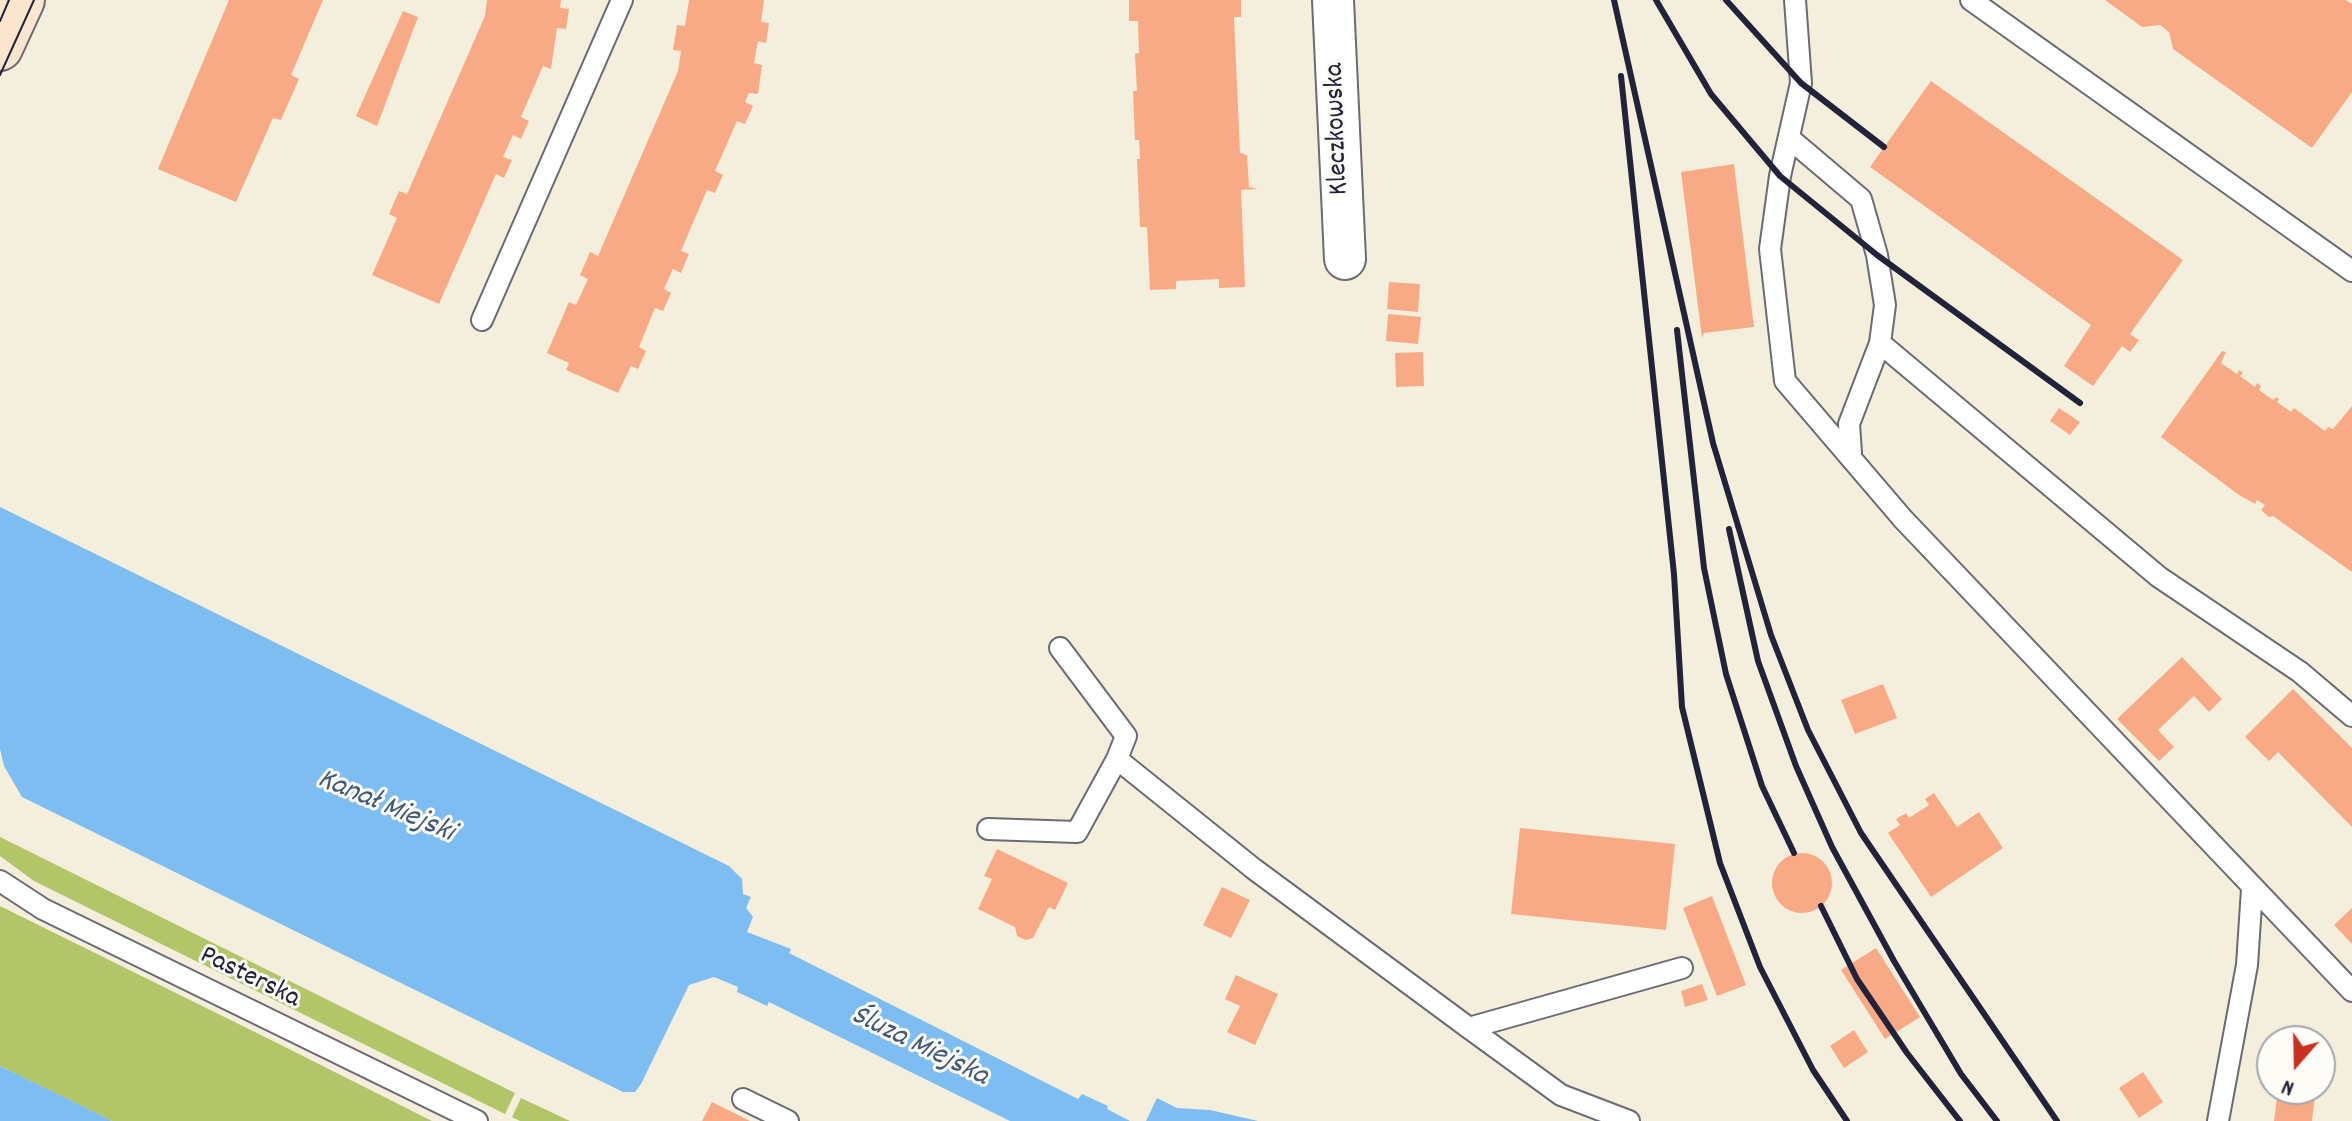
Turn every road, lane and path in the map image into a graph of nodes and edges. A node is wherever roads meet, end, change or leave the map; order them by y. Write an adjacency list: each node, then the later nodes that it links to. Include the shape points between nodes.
1 (22, 0): 6 (main road)
2 (622, 0): 10 (lane)
3 (1333, 0): 8 (street, Kleczkowska)
4 (1795, 0): 7 (lane, via 1801,83)
5 (1971, 0): 9 (lane)
6 (0, 48)
7 (1789, 138): 11 (lane, via 1861,199 1885,305); 12 (lane, via 1770,249 1785,381)
8 (1345, 259)
9 (2352, 271)
10 (482, 320)
11 (1880, 343): 12 (lane, via 1849,424); 14 (lane, via 2159,577 2300,672)
12 (1851, 453): 18 (lane, via 1903,519)
13 (1060, 648): 15 (lane, via 1126,736)
14 (2352, 716)
15 (1117, 759): 16 (lane, via 1077,832); 21 (lane, via 1254,869)
16 (988, 829)
17 (0, 881): 23 (lane, Pasterska, via 43,909)
18 (2252, 889): 20 (lane); 26 (lane, via 2247,965)
19 (1682, 968): 21 (lane)
20 (2352, 991)
21 (1469, 1028): 25 (lane, via 1561,1095)
22 (743, 1099): 24 (lane)
23 (477, 1121)
24 (788, 1121)
25 (1629, 1121)
26 (2218, 1121)

